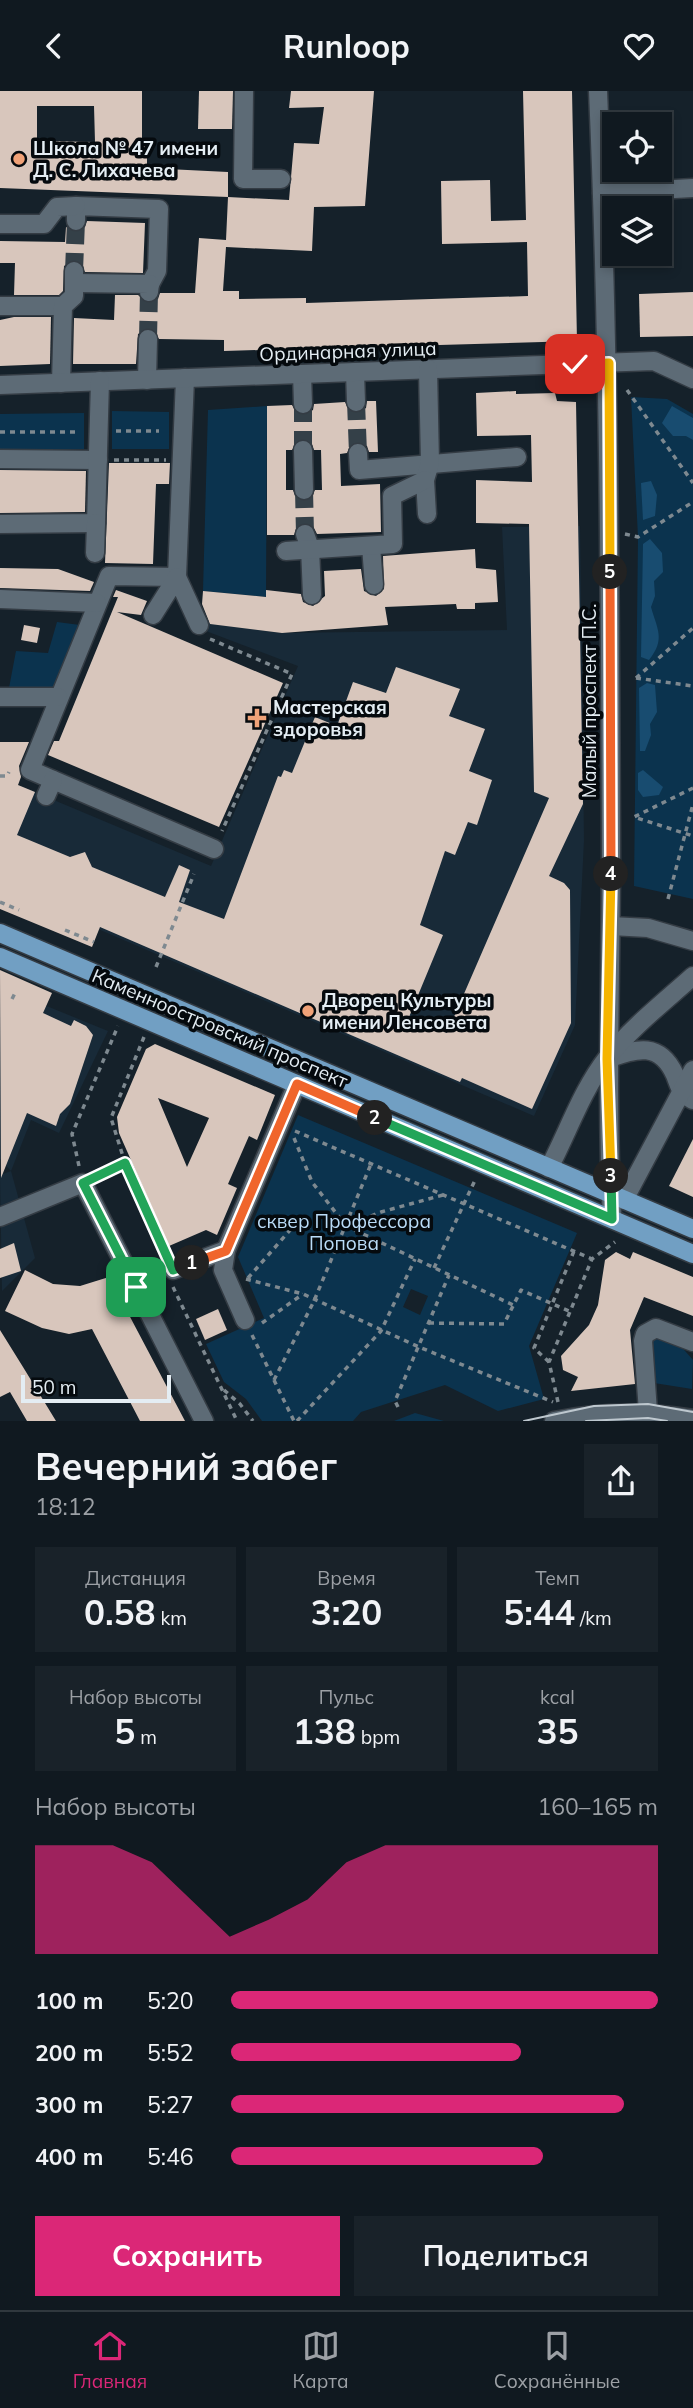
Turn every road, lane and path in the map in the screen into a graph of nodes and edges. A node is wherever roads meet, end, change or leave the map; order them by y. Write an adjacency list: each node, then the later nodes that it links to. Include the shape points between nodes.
1 (244, 91): 3 (street, via 243,179)
2 (598, 91): 5 (street, Малый проспект П.С.)
3 (281, 179)
4 (693, 188): 5 (street)
5 (602, 194): 10 (street, Малый проспект П.С.)
6 (0, 225): 8 (street, via 44,224 57,207 76,213 159,209 157,271 150,288 74,277 74,296)
7 (4, 301): 8 (street)
8 (63, 306): 18 (street)
9 (148, 339): 16 (street)
10 (609, 363): 11 (street, Ординарная улица); 15 (street, Ординарная улица, via 654,361); 69 (street, Малый проспект П.С.)
11 (428, 369): 12 (street, Ординарная улица); 33 (street)
12 (355, 372): 13 (street, Ординарная улица); 21 (street)
13 (302, 374): 14 (street, Ординарная улица); 22 (street)
14 (186, 378): 16 (street, Ординарная улица); 32 (street)
15 (693, 379)
16 (147, 380): 17 (street, Ординарная улица)
17 (100, 381): 18 (street, Ординарная улица); 31 (street)
18 (61, 383): 19 (street, Ординарная улица)
19 (0, 385)
20 (627, 390): 34 (path)
21 (356, 402)
22 (303, 404)
23 (119, 431): 24 (path)
24 (159, 431)
25 (0, 432): 26 (path)
26 (74, 432)
27 (303, 450): 35 (street)
28 (358, 453): 33 (street, via 359,470)
29 (517, 457): 33 (street)
30 (0, 459): 31 (street)
31 (97, 460): 32 (path); 38 (street)
32 (182, 460): 45 (street)
33 (427, 471): 37 (street); 42 (street, via 392,496 393,544)
34 (693, 483)
35 (304, 490)
36 (693, 502): 40 (path, via 638,537)
37 (427, 514)
38 (96, 523): 39 (street); 44 (street)
39 (0, 524)
40 (624, 534)
41 (308, 541): 42 (street); 43 (street); 47 (street)
42 (371, 545): 46 (street)
43 (286, 551)
44 (95, 553)
45 (177, 577): 49 (street, via 109,576); 50 (street); 52 (street)
46 (374, 585)
47 (312, 595)
48 (0, 599): 49 (street)
49 (97, 603): 57 (street)
50 (153, 615)
51 (693, 628): 53 (path)
52 (201, 631): 64 (path, via 292,674)
53 (636, 678): 54 (path); 55 (path)
54 (627, 679)
55 (693, 686)
56 (0, 697): 57 (street)
57 (58, 697): 64 (street, via 30,770 49,788)
58 (9, 772): 59 (path)
59 (0, 776)
60 (693, 788): 62 (path, via 632,817)
61 (693, 804): 62 (path)
62 (685, 833): 63 (path); 66 (path)
63 (693, 836)
64 (214, 849)
65 (194, 874): 75 (path)
66 (668, 899)
67 (0, 902): 68 (path)
68 (19, 910)
69 (611, 926): 72 (street, via 648,928); 81 (street, Малый проспект П.С.)
70 (65, 930): 73 (path)
71 (0, 933): 87 (main road, Каменноостровский проспект)
72 (693, 941)
73 (94, 942)
74 (0, 957): 83 (main road, Каменноостровский проспект)
75 (156, 967)
76 (693, 976): 81 (street, via 633,1029)
77 (15, 993): 78 (path)
78 (12, 999)
79 (119, 1024): 89 (path, via 72,1134)
80 (145, 1035): 85 (path, via 111,1118)
81 (607, 1059): 84 (street, via 637,1048 652,1051 666,1060); 87 (street); 91 (street, Малый проспект П.С.)
82 (693, 1070): 84 (street)
83 (297, 1084): 94 (main road, Каменноостровский проспект); 98 (street)
84 (687, 1097): 91 (street)
85 (125, 1163): 89 (path); 105 (path)
86 (371, 1164): 90 (path); 95 (path); 95 (path, via 290,1129 312,1182)
87 (550, 1168): 91 (main road, Каменноостровский проспект)
88 (476, 1177): 92 (path)
89 (83, 1183): 93 (street); 126 (street)
90 (444, 1195): 92 (path); 95 (path)
91 (617, 1197): 94 (street, Малый проспект П.С.); 96 (main road, Каменноостровский проспект)
92 (462, 1203): 99 (path); 103 (path)
93 (0, 1217)
94 (612, 1219): 100 (main road, Каменноостровский проспект)
95 (346, 1226): 101 (path); 106 (path, via 292,1228); 109 (path)
96 (693, 1229)
97 (620, 1238): 102 (path)
98 (226, 1251): 105 (street); 107 (street, via 223,1270)
99 (574, 1251): 102 (path); 110 (path)
100 (693, 1254)
101 (415, 1259): 103 (path); 115 (path)
102 (592, 1259): 112 (path)
103 (434, 1268): 104 (path)
104 (449, 1275): 111 (path); 113 (path)
105 (172, 1277): 120 (path)
106 (247, 1279): 107 (path); 108 (path)
107 (229, 1285): 114 (street)
108 (303, 1294): 109 (path); 114 (path)
109 (314, 1301): 115 (path); 119 (path)
110 (553, 1304): 111 (path, via 521,1290); 112 (path); 118 (path, via 534,1348)
111 (513, 1305): 113 (path, via 504,1324)
112 (571, 1312): 118 (path)
113 (429, 1323): 117 (path)
114 (248, 1326): 119 (path)
115 (381, 1331): 117 (path); 129 (path)
116 (693, 1342): 123 (street, via 656,1328 645,1334)
117 (418, 1347): 121 (path); 122 (path, via 395,1401)
118 (549, 1362): 124 (path)
119 (274, 1380): 129 (path)
120 (220, 1387): 127 (path); 128 (path)
121 (544, 1399)
122 (397, 1407)
123 (648, 1412): 124 (street); 125 (street)
124 (556, 1413)
125 (693, 1419)
126 (204, 1421)
127 (237, 1421)
128 (253, 1421)
129 (295, 1421)

